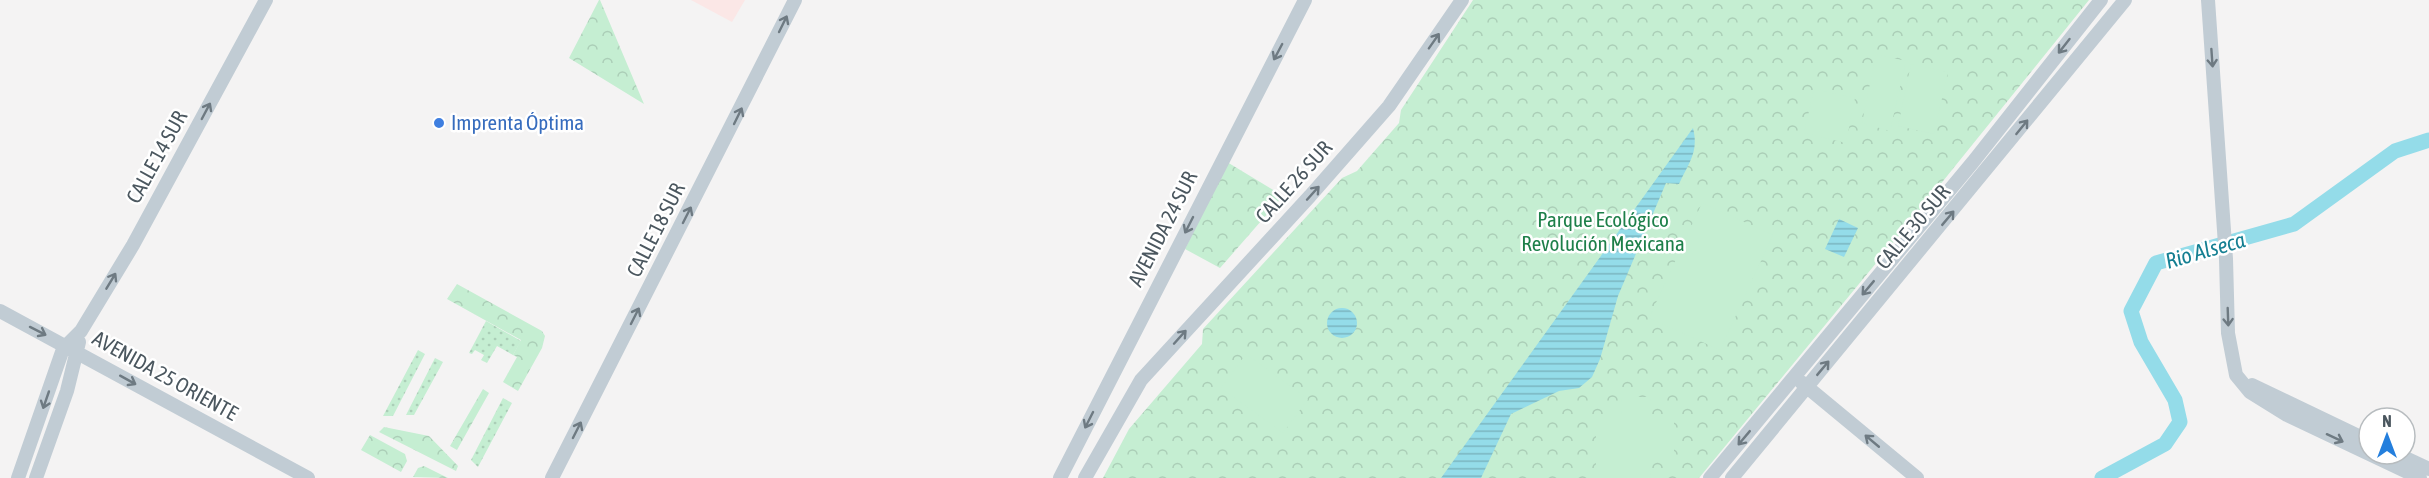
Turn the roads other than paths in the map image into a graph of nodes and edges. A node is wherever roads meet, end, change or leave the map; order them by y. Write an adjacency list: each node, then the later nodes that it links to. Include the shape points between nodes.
1 (266, 0): 9 (main road, CALLE 14 SUR, one-way to 1, via 133,245)
2 (795, 0): 17 (main road, CALLE 18 SUR, one-way to 2)
3 (1305, 0): 18 (main road, AVENIDA 24 SUR, one-way to 18)
4 (1462, 0): 19 (main road, CALLE 26 SUR, one-way to 4, via 1141,380 1389,106)
5 (2101, 0): 10 (main road, CALLE 30 SUR, one-way to 10, via 1973,162)
6 (2125, 0): 11 (main road, CALLE 30 SUR, one-way to 6)
7 (2208, 0): 12 (main road, one-way to 12, via 2230,349 2236,375 2266,397)
8 (0, 311): 9 (main road, AVENIDA 25 ORIENTE, one-way to 9)
9 (72, 348): 14 (main road, one-way to 14); 15 (main road, via 67,391); 16 (main road, AVENIDA 25 ORIENTE, one-way to 16)
10 (1794, 377): 11 (main road); 20 (main road, CALLE 30 SUR, one-way to 20)
11 (1808, 387): 21 (main road, CALLE 30 SUR); 22 (main road, one-way to 11)
12 (2317, 423): 13 (main road); 23 (main road, one-way to 23)
13 (2357, 437)
14 (18, 478)
15 (36, 478)
16 (308, 478)
17 (552, 478)
18 (1060, 478)
19 (1085, 478)
20 (1710, 478)
21 (1732, 478)
22 (1917, 478)
23 (2420, 478)

